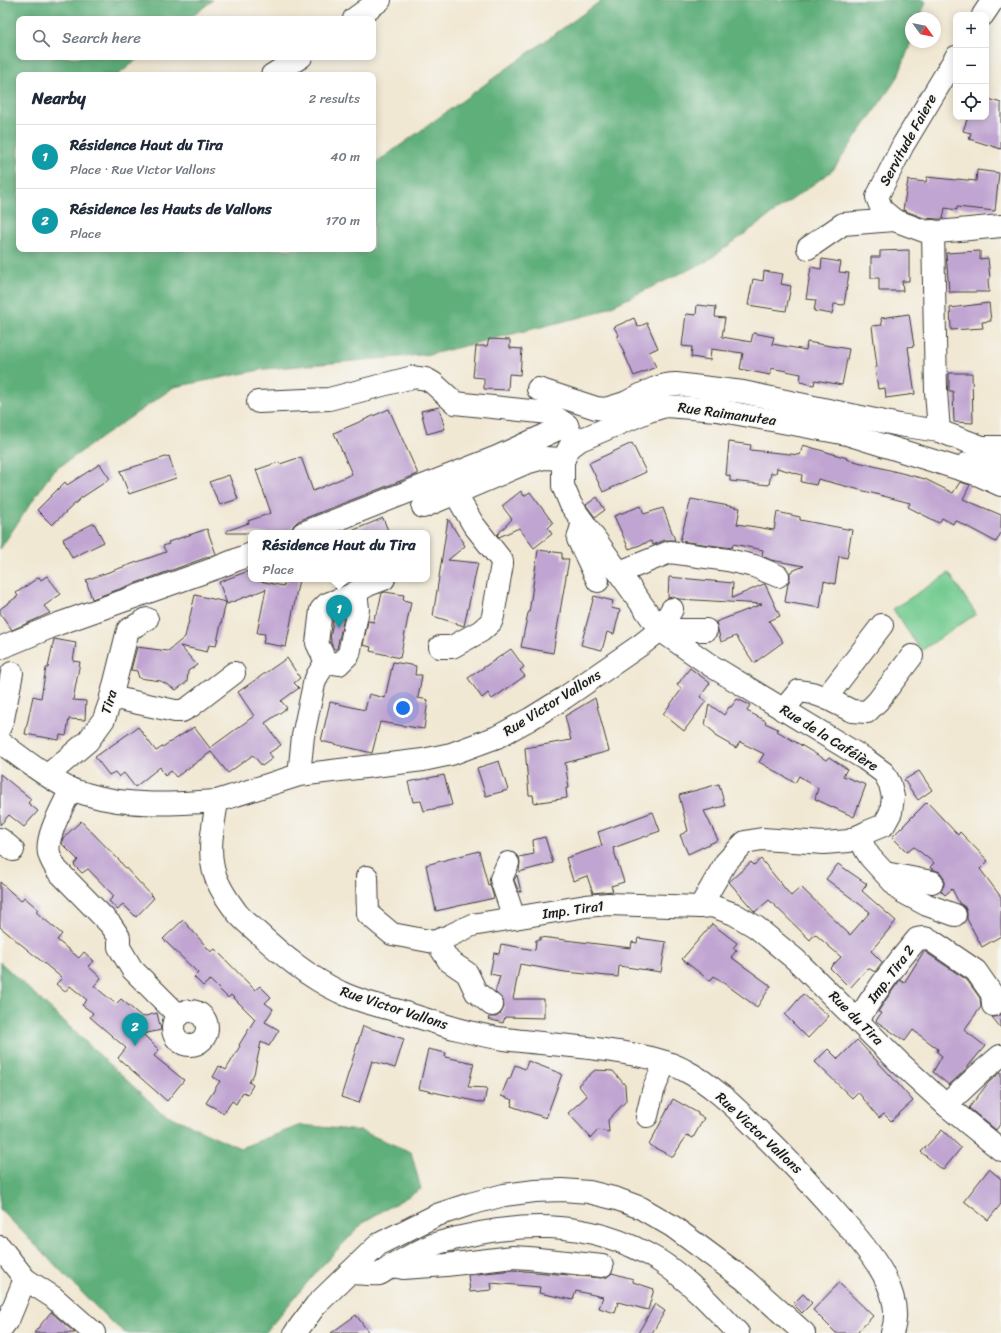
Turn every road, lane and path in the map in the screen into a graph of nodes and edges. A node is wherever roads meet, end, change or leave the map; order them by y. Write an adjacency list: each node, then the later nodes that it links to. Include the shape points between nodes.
1 (380, 0): 4 (street)
2 (993, 0): 3 (street)
3 (985, 12)
4 (358, 16)
5 (296, 60): 7 (street)
6 (953, 62): 8 (street, Servitude Faiere, via 903,145 877,197 882,210)
7 (277, 72)
8 (894, 220): 10 (street, via 924,231); 11 (street, via 843,224)
9 (1001, 226): 10 (street)
10 (933, 231): 15 (street)
11 (808, 248)
12 (538, 389): 14 (street, via 596,408)
13 (258, 402): 16 (street, via 329,399 413,377 433,383 456,403 549,413)
14 (628, 411): 15 (street, via 654,389 676,384 742,392); 16 (street, Rue Raimanutea, via 580,440); 19 (street, Rue Raimanutea, via 649,411 666,406 717,410 847,434)
15 (938, 431): 17 (street, via 982,447)
16 (569, 443): 21 (street, via 544,458); 23 (street, via 563,461 564,486 571,505); 24 (street, Rue Raimanutea, via 497,457)
17 (1001, 447)
18 (1001, 466): 19 (street, via 963,464)
19 (955, 467): 20 (street, Rue Raimanutea, via 979,474)
20 (1001, 485)
21 (455, 493): 22 (street); 36 (street, via 473,524 502,564 490,622 481,631 452,647)
22 (423, 507)
23 (583, 522): 26 (street); 28 (street, via 578,539)
24 (311, 530)
25 (248, 555): 37 (street, via 58,624)
26 (620, 572): 27 (street, via 670,552 728,560 754,566); 34 (street)
27 (778, 576)
28 (598, 581)
29 (376, 582): 30 (street)
30 (351, 595): 39 (street, via 327,604 321,610 317,643); 39 (street, via 357,600 358,609 349,654 339,664)
31 (672, 609): 34 (street)
32 (147, 619): 42 (street, Tira, via 128,630)
33 (882, 625): 43 (street)
34 (660, 630): 35 (street); 44 (street, Rue de la Caféière, via 710,665); 48 (street, Rue Victor Vallons, via 564,698 497,737 444,756)
35 (706, 630)
36 (440, 647)
37 (0, 648)
38 (912, 656): 43 (street, via 867,712 852,711)
39 (326, 662): 48 (street, via 314,684 303,736)
40 (12, 673): 45 (street)
41 (234, 673): 42 (street, via 182,711)
42 (111, 697): 47 (street, Tira, via 104,719 88,742)
43 (826, 698): 44 (street, via 799,691)
44 (783, 710): 51 (street, Rue de la Caféière, via 884,773 894,797 891,812 884,825)
45 (0, 727)
46 (0, 742): 47 (street)
47 (48, 775): 49 (street)
48 (299, 775): 50 (street, Rue Victor Vallons)
49 (71, 789): 50 (street, via 98,798 138,803); 62 (street, via 49,841 48,852 52,863 111,925 119,937 119,947 132,969)
50 (217, 801): 65 (street, Rue Victor Vallons, via 211,844 213,868 220,886 236,912 290,961 340,993 434,1022 495,1037 644,1056)
51 (859, 836): 53 (street, via 868,853); 56 (street, Rue de la Caféière, via 849,841 824,843 762,839 745,842 726,862)
52 (508, 863): 58 (street, via 501,879)
53 (885, 873): 55 (street); 57 (street, via 900,891 926,905)
54 (367, 877): 59 (street, via 368,914 392,934 434,942)
55 (932, 882)
56 (700, 907): 58 (street, Imp. Tira1, via 608,904); 63 (street, Rue du Tira, via 712,906 734,914 756,927 796,960)
57 (955, 915)
58 (514, 918): 59 (street, Imp. Tira1, via 472,925)
59 (445, 938): 60 (street, via 440,947 449,961 467,973 476,992)
60 (492, 1005)
61 (993, 1005): 63 (street, Imp. Tira 2, via 992,994 976,971 932,941 921,938 917,939 878,987)
62 (179, 1016)
63 (858, 1020): 66 (street, Rue du Tira)
64 (1000, 1056): 66 (street)
65 (665, 1062): 67 (street, via 653,1091); 79 (street, Rue Victor Vallons, via 685,1070 730,1103 807,1179 864,1245 891,1291 896,1307 896,1322)
66 (946, 1105): 68 (street, Rue du Tira)
67 (647, 1116)
68 (1001, 1150)
69 (0, 1247): 73 (street)
70 (392, 1266): 71 (street, via 408,1268 512,1257); 72 (street, via 379,1274); 77 (street, via 437,1243 493,1230 566,1227 588,1231 630,1245 658,1260 686,1281)
71 (602, 1266)
72 (349, 1273): 76 (street, via 316,1305); 78 (street, via 379,1244 437,1216 470,1204 504,1195 535,1191 589,1192 641,1208 672,1226 745,1280)
73 (25, 1279): 74 (street, via 9,1318); 75 (street, via 53,1297)
74 (0, 1330)
75 (94, 1333)
76 (295, 1333)
77 (738, 1333)
78 (804, 1333)
79 (892, 1333)

